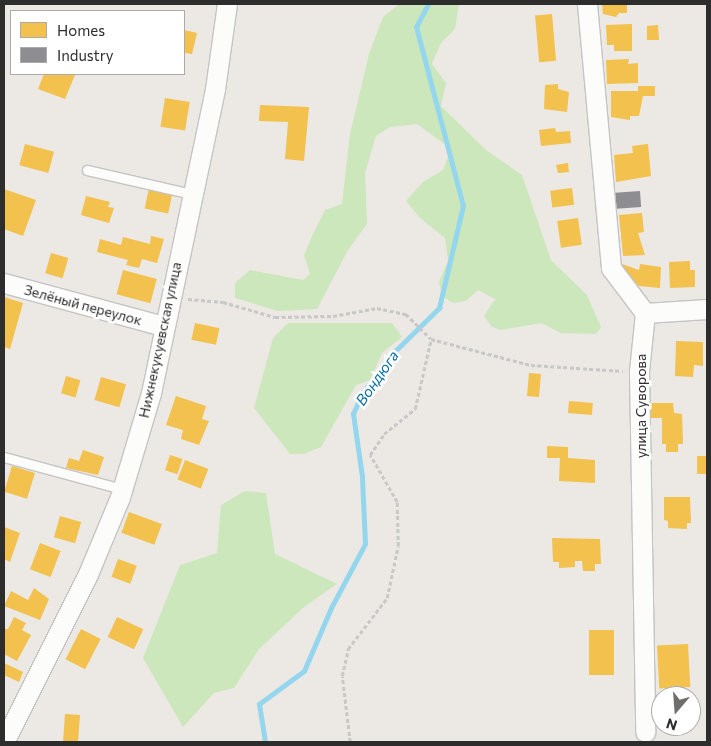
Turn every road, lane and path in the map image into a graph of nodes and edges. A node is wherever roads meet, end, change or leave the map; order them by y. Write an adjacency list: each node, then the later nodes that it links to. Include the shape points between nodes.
1 (227, 4): 4 (street, Нижнекукуевская улица, via 215,89)
2 (587, 4): 8 (street, via 611,268)
3 (87, 170): 4 (lane)
4 (192, 194): 9 (street, Нижнекукуевская улица)
5 (4, 283): 9 (street, Зелёный переулок)
6 (193, 298): 10 (path, via 223,302 275,317 333,316 377,308 406,314)
7 (707, 309): 8 (street)
8 (646, 313): 11 (street, улица Суворова)
9 (162, 326): 13 (street, Нижнекукуевская улица, via 151,394)
10 (431, 339): 11 (path, via 531,365); 16 (path, via 415,409 384,434 370,456 397,502 398,546 387,598 348,649 342,676)
11 (639, 370): 14 (street, улица Суворова)
12 (4, 457): 13 (lane)
13 (122, 489): 15 (street, Нижнекукуевская улица, via 88,574)
14 (645, 732)
15 (4, 742)
16 (350, 742)

